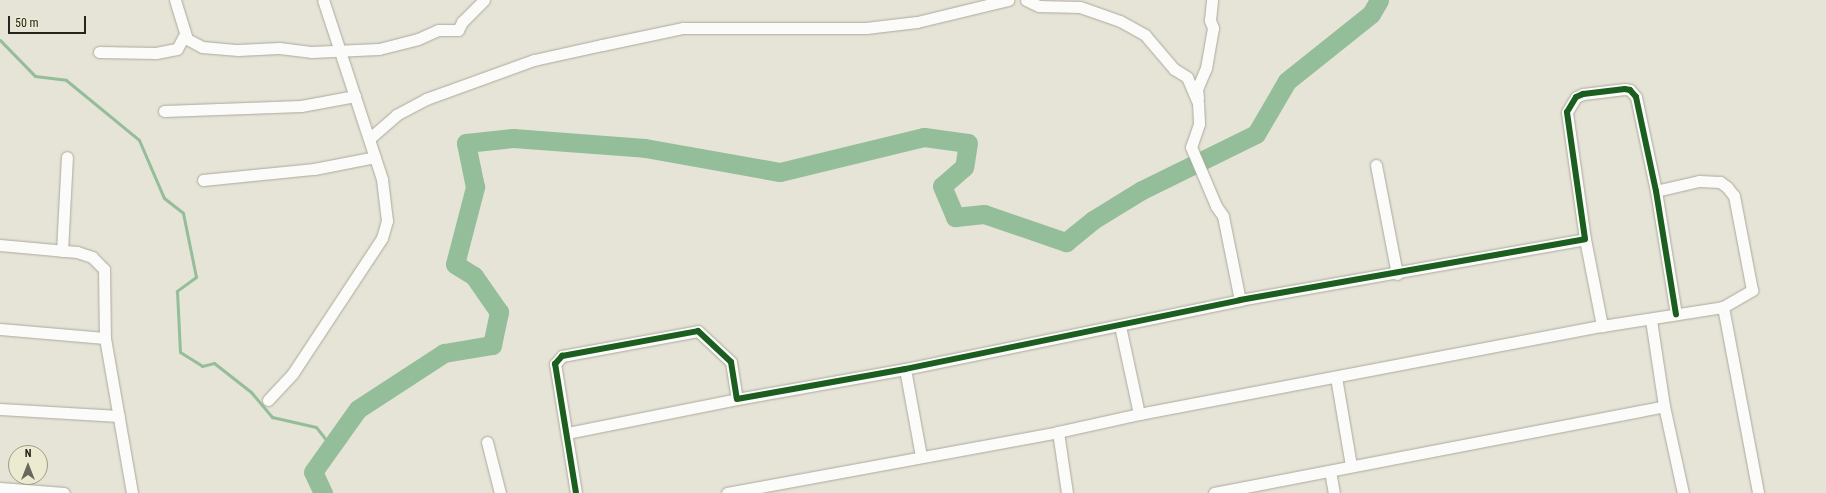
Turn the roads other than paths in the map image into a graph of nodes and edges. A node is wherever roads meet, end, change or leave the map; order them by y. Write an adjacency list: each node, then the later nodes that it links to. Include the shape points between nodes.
1 (175, 0): 7 (street)
2 (323, 0): 10 (street)
3 (484, 0): 10 (street, via 462,22 458,30 438,30 418,39 379,49)
4 (1008, 0): 15 (street, via 917,22 866,28 683,28 602,45 534,60 426,99 396,115)
5 (1026, 0): 13 (street, via 1039,6 1080,7 1135,29 1145,35 1174,69 1188,77)
6 (1212, 0): 13 (street, via 1210,20 1213,28 1206,68 1197,89)
7 (185, 34): 8 (street, via 187,39); 9 (street)
8 (202, 47): 9 (street); 10 (street, via 238,50 279,48 311,52)
9 (176, 49): 11 (street, via 156,53)
10 (338, 49): 12 (street)
11 (99, 52)
12 (354, 96): 14 (street, via 301,106); 15 (street)
13 (1198, 103): 25 (street, via 1199,124 1191,147 1216,206 1223,216)
14 (164, 111)
15 (370, 138): 17 (street)
16 (67, 157): 23 (street)
17 (375, 157): 19 (street, via 314,169); 36 (street, via 387,205 387,220 382,238 293,373)
18 (1376, 165): 24 (street)
19 (204, 180)
20 (1656, 191): 21 (street, via 1634,92 1620,89 1576,97 1567,112); 26 (street, via 1712,181 1720,182 1734,196 1752,290); 27 (street)
21 (1585, 239): 24 (street); 30 (street)
22 (0, 245): 23 (street)
23 (62, 251): 32 (street, via 92,257 104,269)
24 (1396, 274): 25 (street)
25 (1240, 300): 29 (street)
26 (1723, 307): 27 (street); 57 (street)
27 (1676, 314): 28 (street)
28 (1651, 320): 30 (street); 37 (street)
29 (1120, 326): 33 (street); 39 (street)
30 (1602, 326): 34 (street)
31 (0, 328): 32 (street)
32 (105, 338): 40 (street)
33 (905, 369): 35 (street); 44 (street)
34 (1336, 377): 39 (street); 45 (street)
35 (737, 399): 42 (street); 42 (street, via 731,362 698,331 562,356 555,364)
36 (268, 400)
37 (1664, 406): 45 (street); 56 (street)
38 (0, 409): 40 (street)
39 (1138, 414): 41 (street)
40 (119, 416): 49 (street)
41 (1058, 432): 44 (street); 53 (street)
42 (567, 433): 51 (street)
43 (487, 442): 50 (street)
44 (921, 456): 52 (street)
45 (1351, 466): 46 (street)
46 (1330, 471): 54 (street); 55 (street)
47 (0, 488): 48 (street)
48 (64, 493)
49 (132, 493)
50 (500, 493)
51 (576, 493)
52 (727, 493)
53 (1067, 493)
54 (1214, 493)
55 (1334, 493)
56 (1683, 493)
57 (1758, 493)

